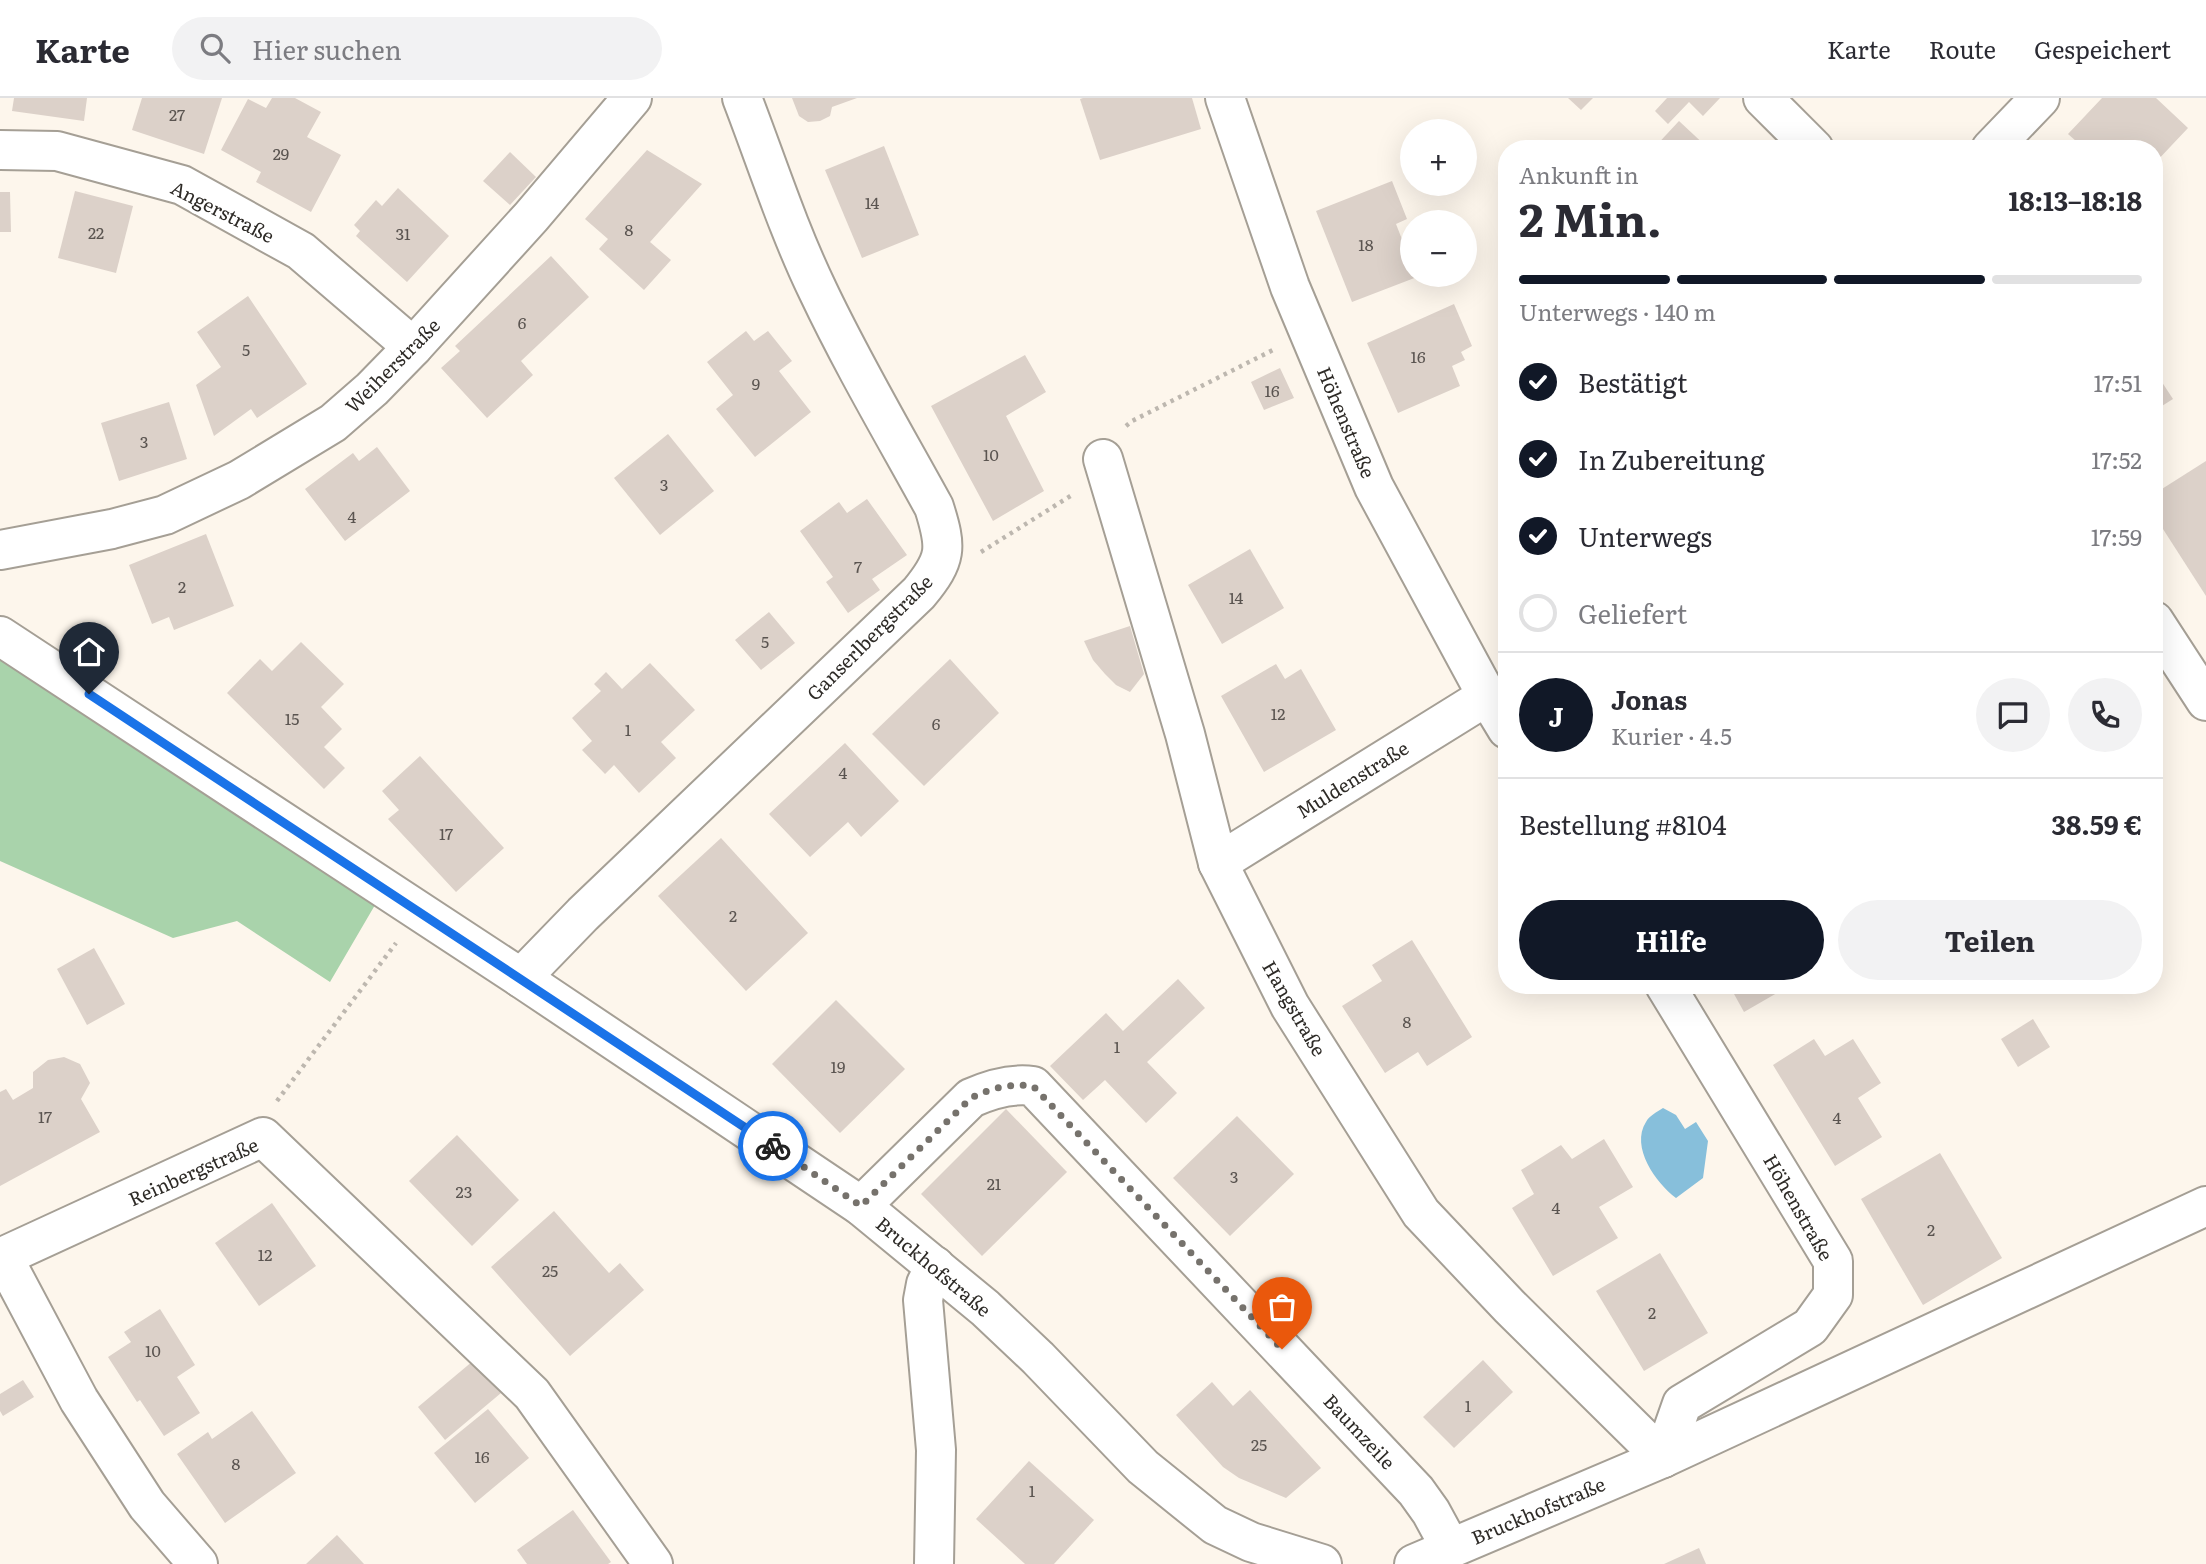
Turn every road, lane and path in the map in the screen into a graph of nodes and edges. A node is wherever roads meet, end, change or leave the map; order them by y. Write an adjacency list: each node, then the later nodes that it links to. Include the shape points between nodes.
1 (632, 98): 9 (street, Weiherstraße)
2 (742, 98): 19 (street, Ganserlbergstraße, via 817,290 934,507 943,559 919,593)
3 (1225, 98): 14 (street, Höhenstraße, via 1290,287 1374,487)
4 (1763, 98): 6 (street)
5 (2040, 98): 7 (street)
6 (1805, 140)
7 (2000, 140)
8 (0, 150): 9 (street, Angerstraße, via 57,151 182,185 301,251)
9 (413, 347): 11 (street, Weiherstraße, via 333,423 201,499 165,515 112,529)
10 (1104, 459): 17 (street, Hangstraße)
11 (0, 550)
12 (2163, 635): 15 (street)
13 (0, 636): 18 (street, Bruckhofstraße)
14 (1487, 696): 16 (street, Höhenstraße); 17 (street, Muldenstraße)
15 (2206, 701)
16 (1498, 714)
17 (1218, 863): 26 (street, Hangstraße, via 1290,1006 1421,1213)
18 (420, 911): 19 (street, Bruckhofstraße); 21 (path, via 272,1107)
19 (521, 978): 22 (street, Bruckhofstraße)
20 (1670, 994): 26 (street, Höhenstraße, via 1833,1261 1833,1295 1810,1327 1682,1404)
21 (263, 1137): 24 (street, Reinbergstraße); 29 (street, Reinbergstraße, via 532,1394)
22 (861, 1206): 25 (street, Bruckhofstraße); 27 (street, Baumzeile, via 971,1098 987,1090 1033,1086 1416,1490)
23 (2206, 1206): 26 (street, Bruckhofstraße)
24 (2, 1258): 28 (street, Reinbergstraße, via 79,1400 147,1505)
25 (935, 1266): 30 (street, via 923,1300 936,1450); 31 (street, Bruckhofstraße, via 1038,1358 1143,1467 1188,1505 1214,1525 1251,1542)
26 (1663, 1458): 27 (street, Bruckhofstraße)
27 (1450, 1547): 32 (street, Bruckhofstraße)
28 (198, 1564)
29 (653, 1564)
30 (934, 1564)
31 (1322, 1564)
32 (1414, 1564)

